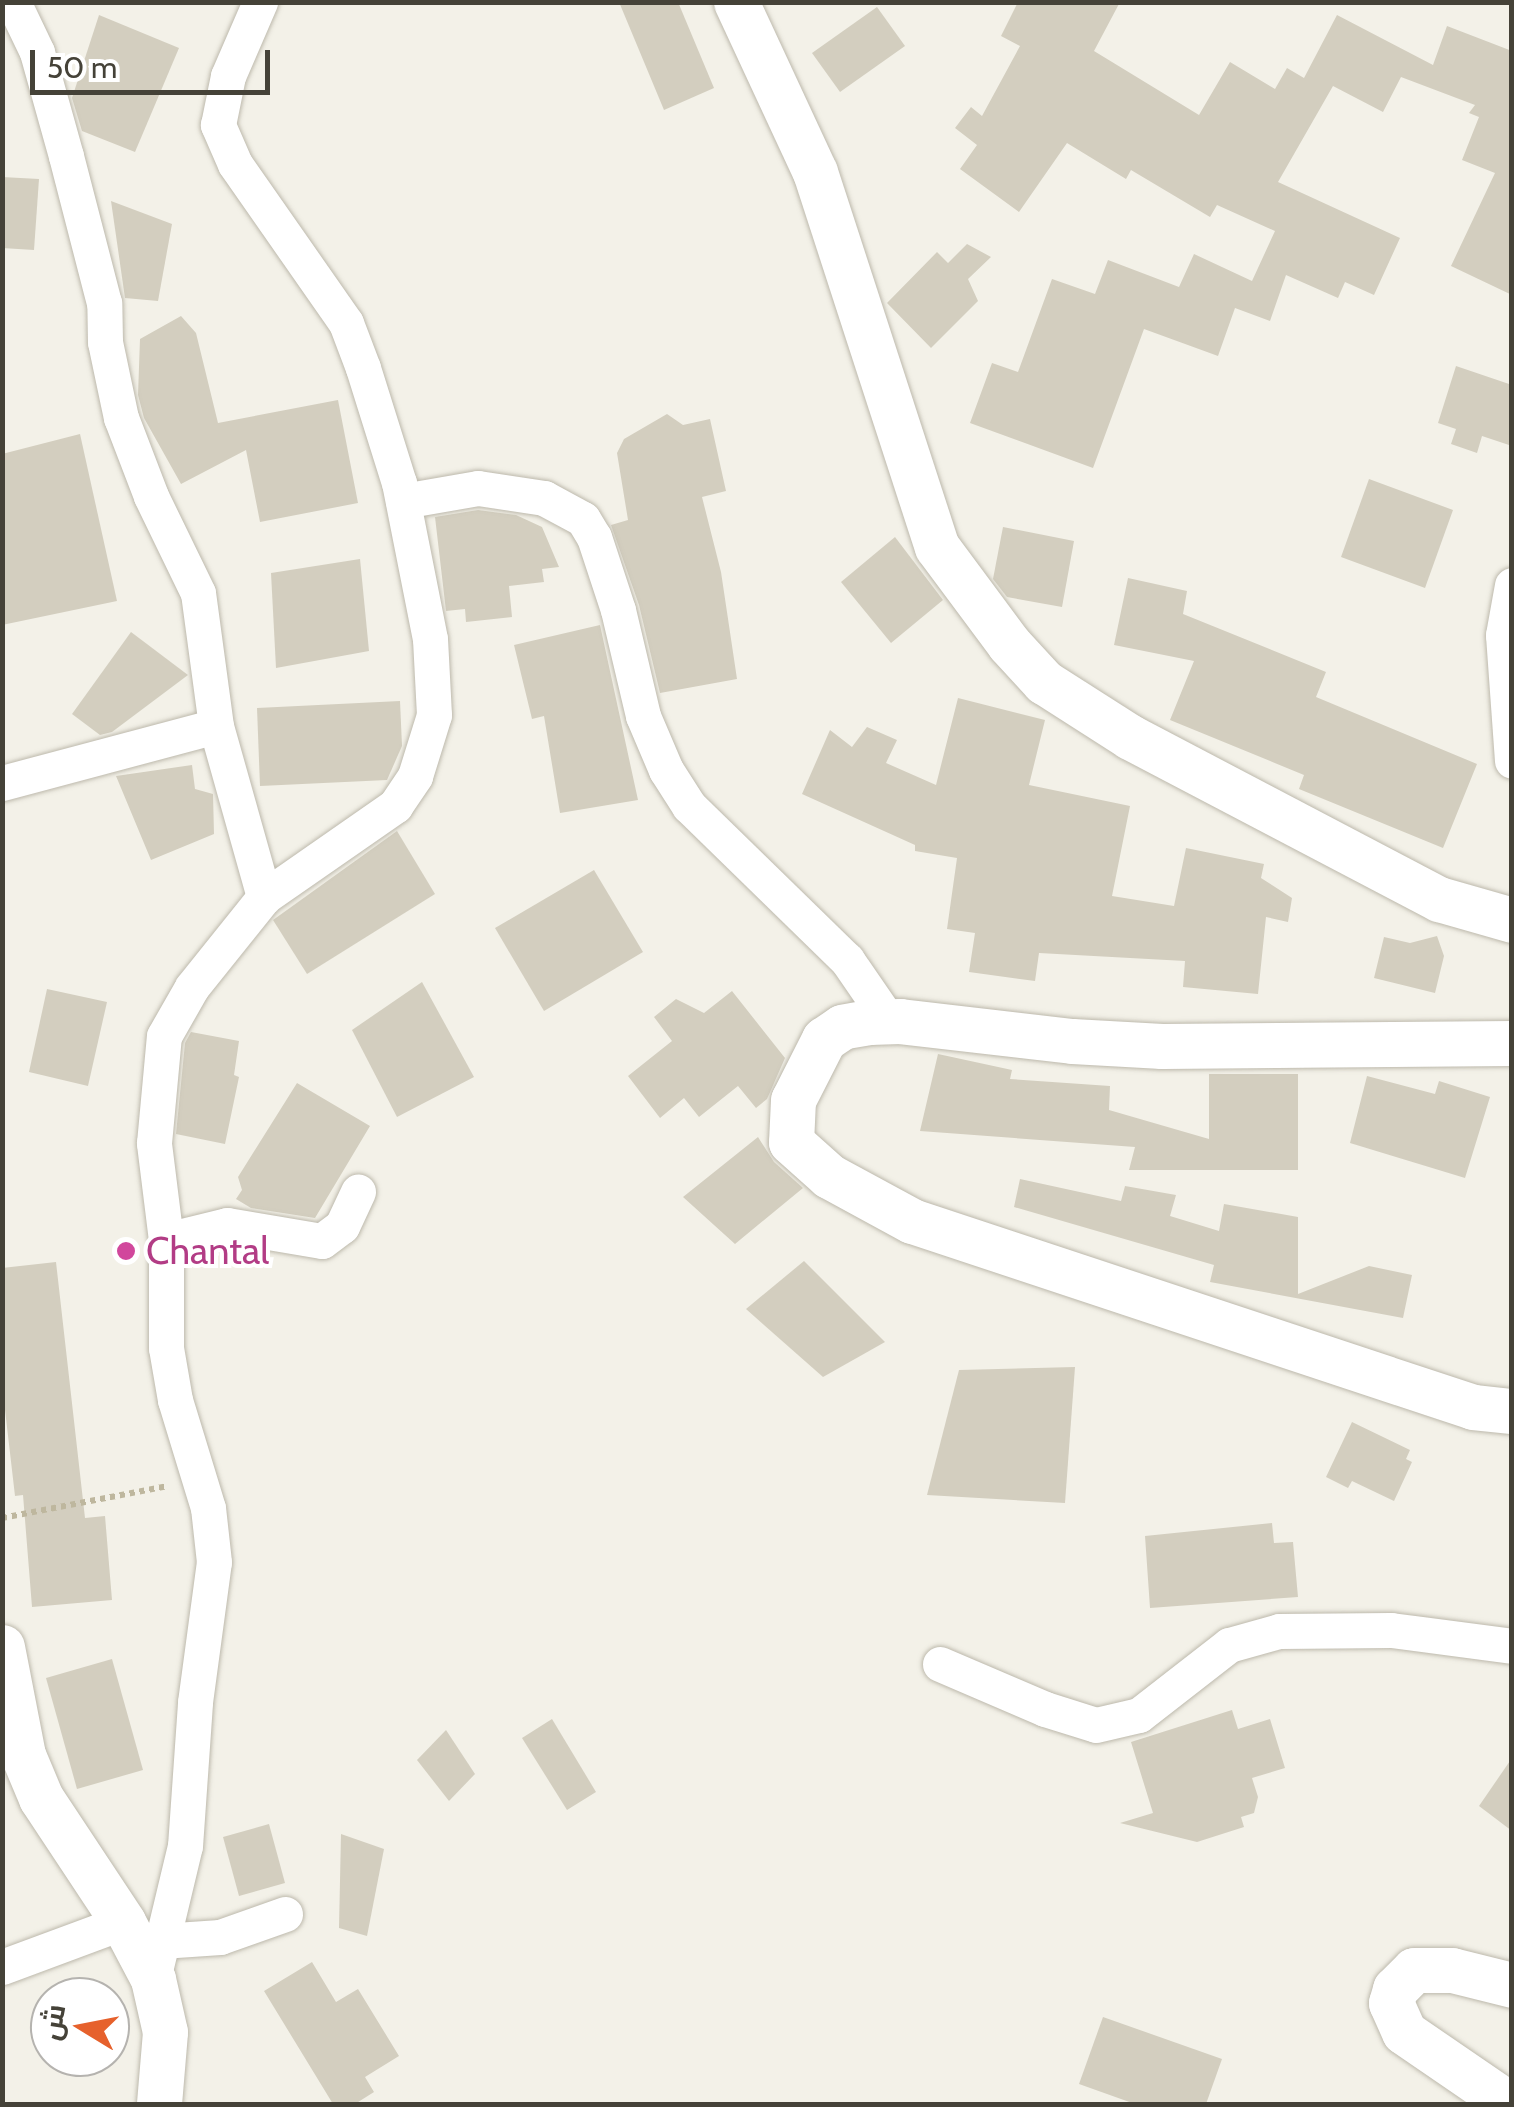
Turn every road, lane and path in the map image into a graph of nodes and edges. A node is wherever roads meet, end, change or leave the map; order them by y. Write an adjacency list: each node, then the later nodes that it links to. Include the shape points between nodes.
1 (13, 2): 6 (street, via 37,52 104,303 121,418 198,593)
2 (260, 2): 4 (street, via 219,102 223,144 346,324)
3 (736, 2): 10 (street, via 815,172 937,547 1009,644 1044,682 1130,738 1439,898)
4 (403, 500): 9 (street, via 435,675 426,748 395,806); 11 (street, via 478,488 544,498 583,519 618,610 642,716 666,770 689,806 847,960)
5 (1512, 586): 7 (street, via 1502,634)
6 (216, 726): 8 (street); 9 (street)
7 (1512, 761)
8 (2, 783)
9 (264, 897): 14 (street, via 192,987 164,1036 154,1143)
10 (1512, 920)
11 (889, 1022): 12 (street, via 1115,1044); 15 (street, via 842,1027 824,1039 793,1100 791,1142 855,1193 963,1240 1473,1407)
12 (1512, 1043)
13 (358, 1192): 14 (street, via 342,1226 322,1241 228,1225)
14 (166, 1240): 16 (street, via 166,1348)
15 (1512, 1410)
16 (198, 1481): 17 (path); 23 (street, via 214,1532 214,1562 185,1846)
17 (2, 1518)
18 (1512, 1646): 20 (street, via 1391,1630 1266,1634 1208,1658 1138,1715 1096,1725)
19 (2, 1647): 21 (street)
20 (940, 1664)
21 (13, 1757): 23 (street)
22 (285, 1914): 23 (street, via 220,1938)
23 (146, 1947): 24 (street); 26 (street, via 164,2032)
24 (2, 1967)
25 (1512, 1985): 27 (street, via 1452,1970 1414,1970 1394,1989 1391,2004 1404,2032)
26 (159, 2104)
27 (1509, 2104)

